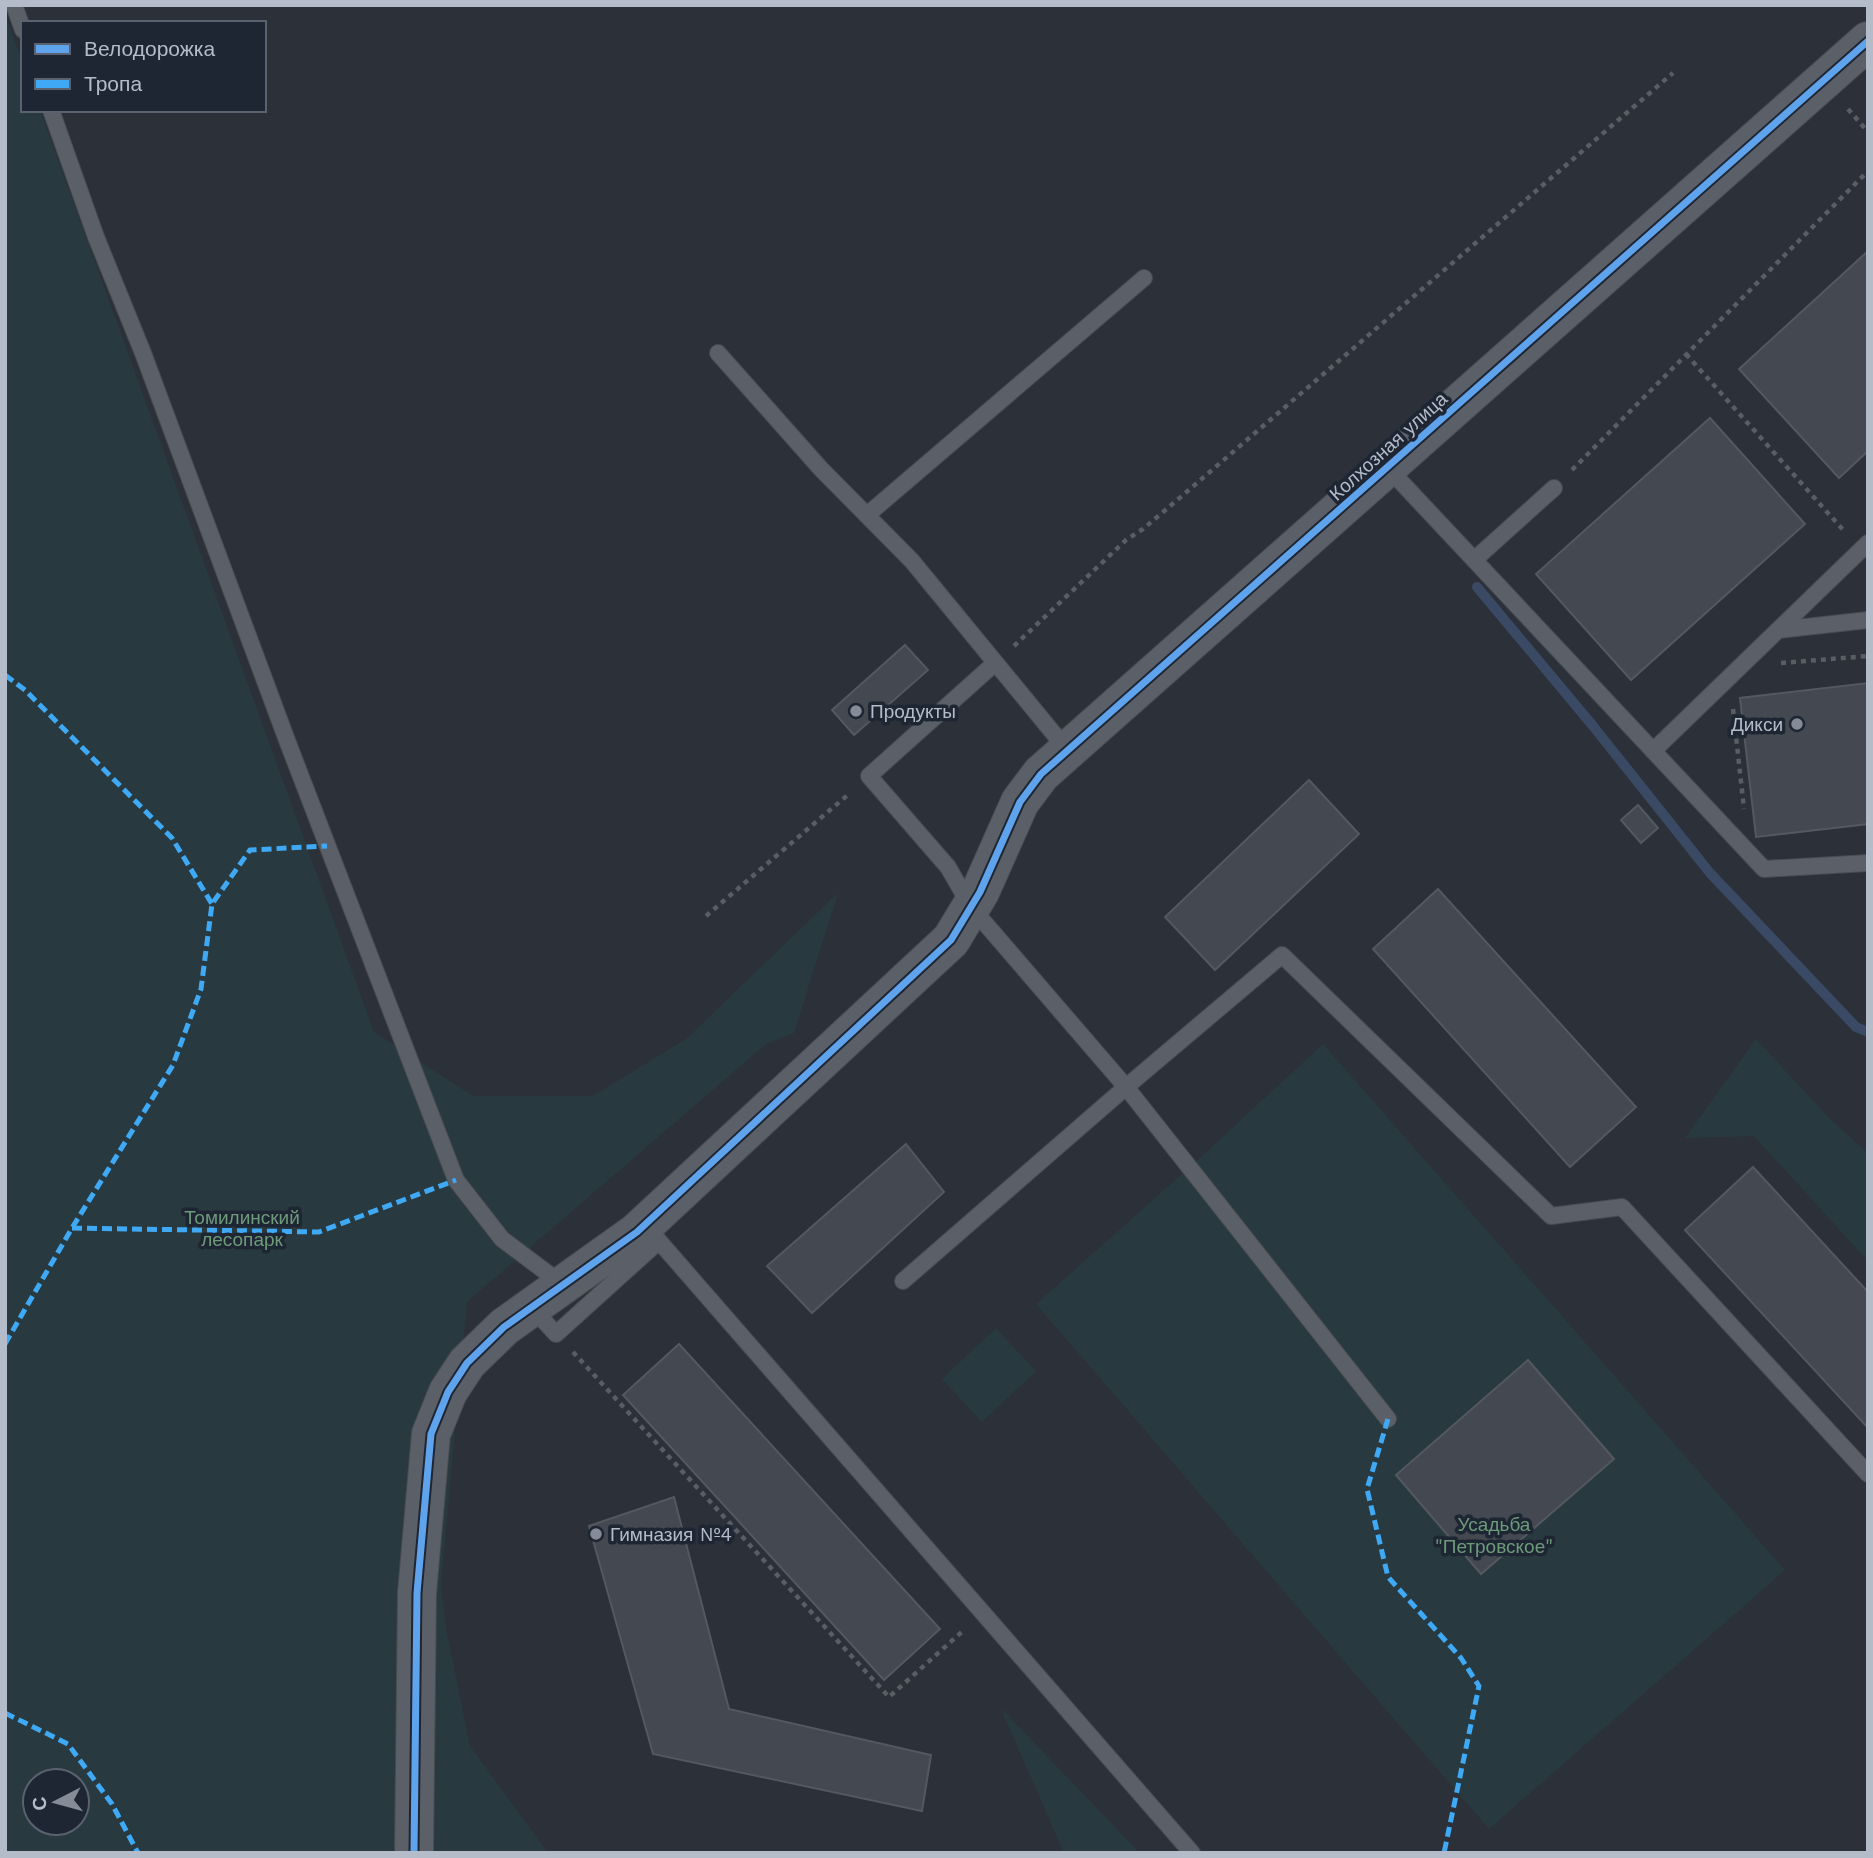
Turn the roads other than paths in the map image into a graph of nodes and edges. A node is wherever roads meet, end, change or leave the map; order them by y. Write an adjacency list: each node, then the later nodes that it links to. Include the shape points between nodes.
1 (14, 5): 2 (lane)
2 (21, 24)
3 (1868, 41): 7 (street, Колхозная улица)
4 (52, 112): 22 (lane, via 456,1180 502,1239)
5 (1144, 278): 9 (lane)
6 (718, 353): 9 (lane)
7 (1388, 467): 11 (lane); 15 (street, Колхозная улица)
8 (1554, 488): 11 (lane)
9 (867, 515): 14 (lane, via 912,561)
10 (1864, 546): 13 (lane)
11 (1474, 560): 16 (lane)
12 (1868, 620): 13 (lane)
13 (1778, 630): 16 (lane)
14 (995, 663): 15 (lane); 18 (lane, via 869,776 948,867)
15 (1068, 751): 18 (street, Колхозная улица, via 1041,774 1020,802)
16 (1653, 751): 17 (lane, via 1763,869)
17 (1868, 863)
18 (971, 907): 19 (lane); 20 (street, Колхозная улица, via 951,940)
19 (1126, 1087): 21 (lane); 24 (lane); 25 (lane, via 1282,955 1550,1216 1622,1207)
20 (652, 1233): 22 (street, Колхозная улица); 23 (lane); 27 (lane)
21 (903, 1281)
22 (564, 1285): 23 (street, Колхозная улица)
23 (545, 1328): 26 (street, Колхозная улица, via 504,1327 467,1363 448,1392 431,1434 417,1593)
24 (1388, 1419)
25 (1868, 1474)
26 (414, 1853)
27 (1192, 1853)

